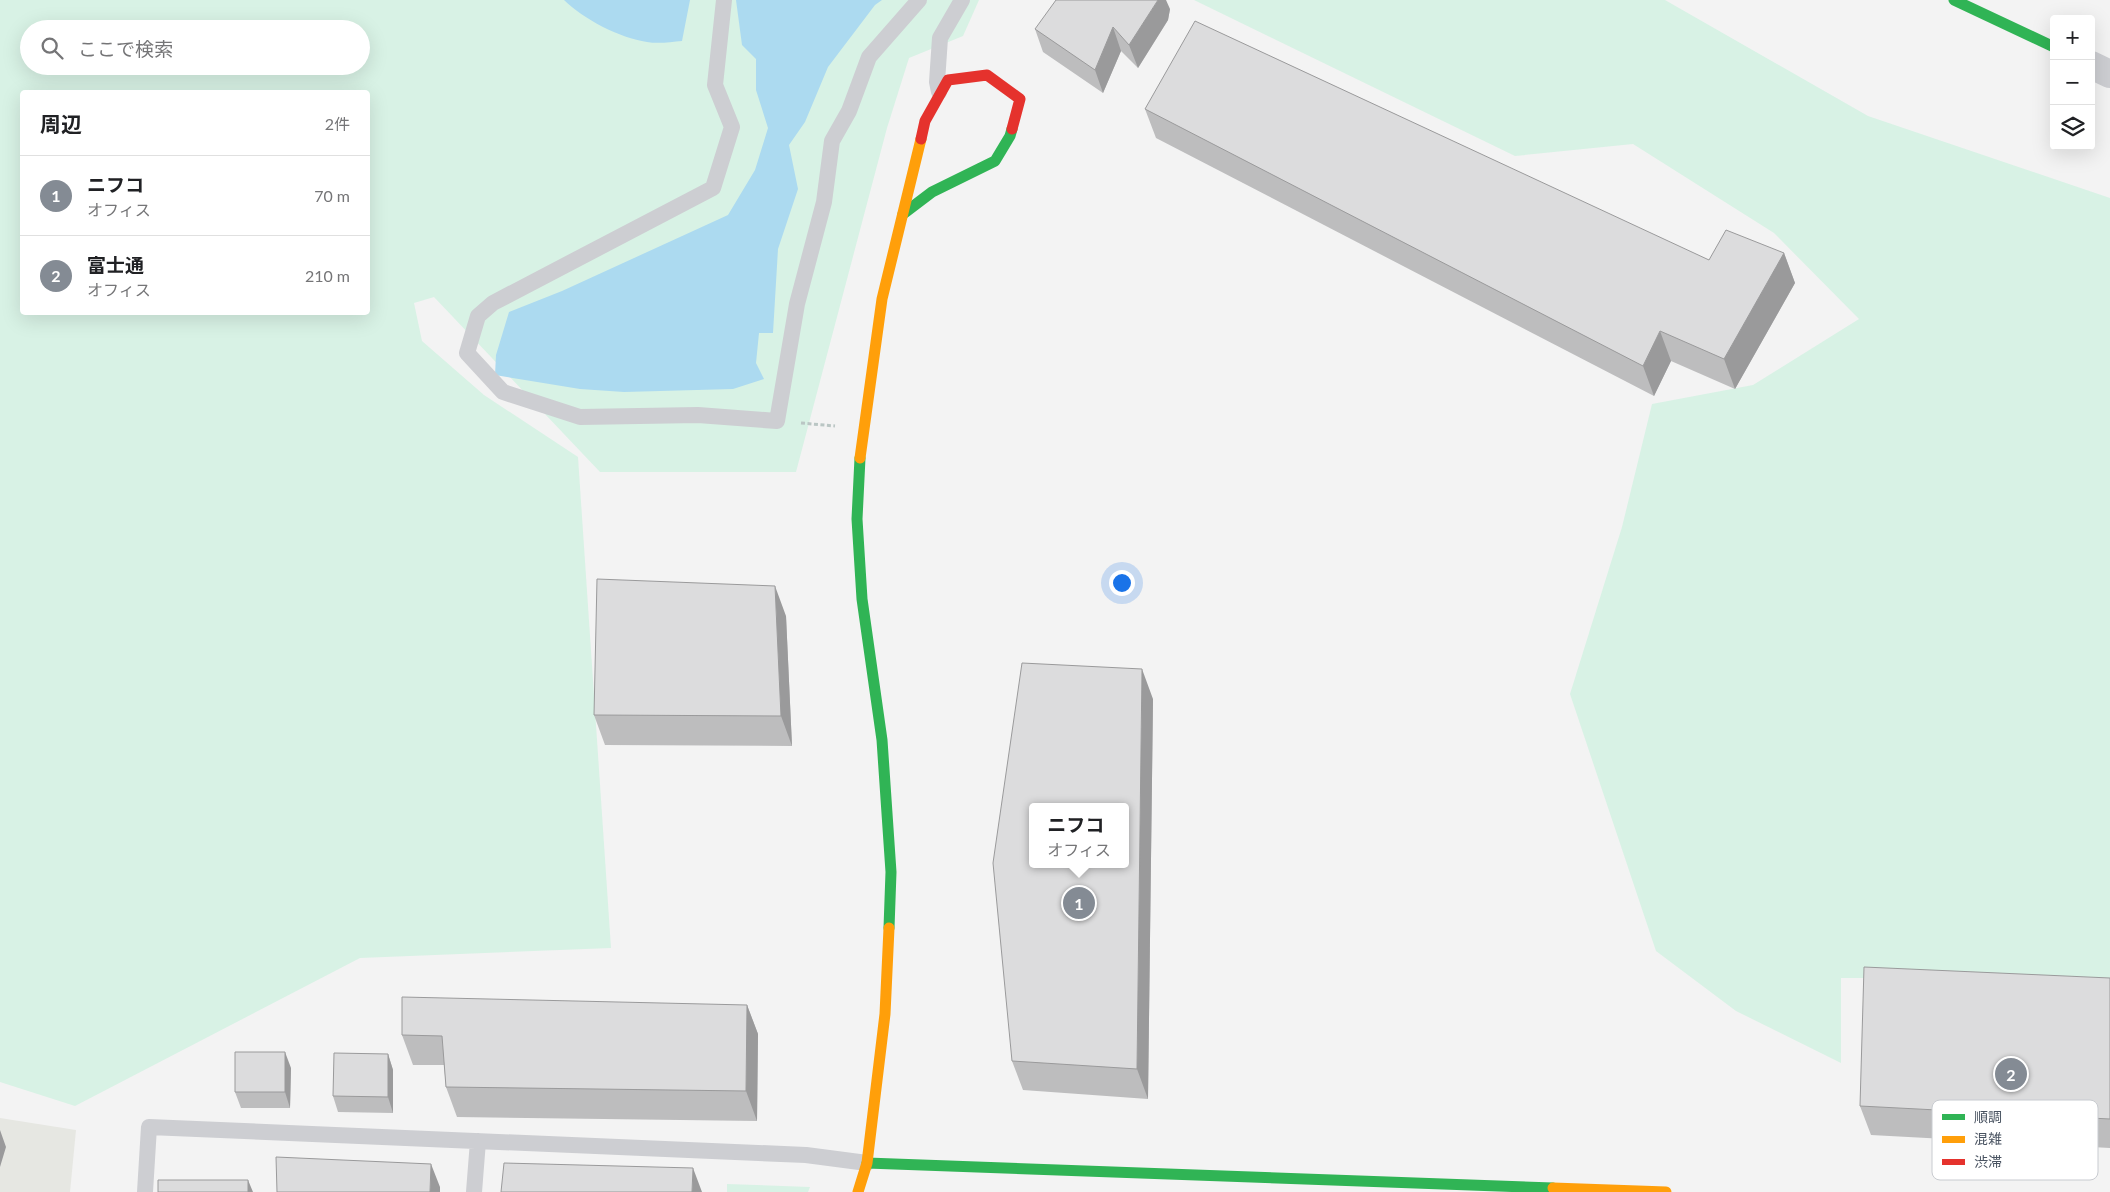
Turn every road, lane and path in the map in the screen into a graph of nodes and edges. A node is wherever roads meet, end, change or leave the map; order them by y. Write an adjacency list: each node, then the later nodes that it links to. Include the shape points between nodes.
1 (724, 0): 10 (lane, via 715,85 732,127 713,188 493,303 478,316 467,353 503,392 580,416 698,415)
2 (919, 0): 10 (lane, via 869,57 849,111 832,141 824,202 797,304)
3 (962, 0): 8 (lane, via 940,38 937,82)
4 (1970, 4): 5 (street)
5 (2050, 45)
6 (2095, 67): 7 (street)
7 (2110, 74)
8 (940, 94): 9 (street, via 925,121); 9 (street, via 948,80 987,75 1020,99 1010,136 995,161 932,192)
9 (903, 214): 11 (street, via 882,299)
10 (777, 422): 11 (path)
11 (863, 428): 13 (street, via 857,519 862,599 882,740 891,872 885,1014)
12 (478, 1141): 13 (lane, via 806,1155); 14 (lane, via 149,1127); 15 (lane)
13 (867, 1163): 16 (street); 17 (street)
14 (145, 1192)
15 (474, 1192)
16 (858, 1192)
17 (1666, 1192)

